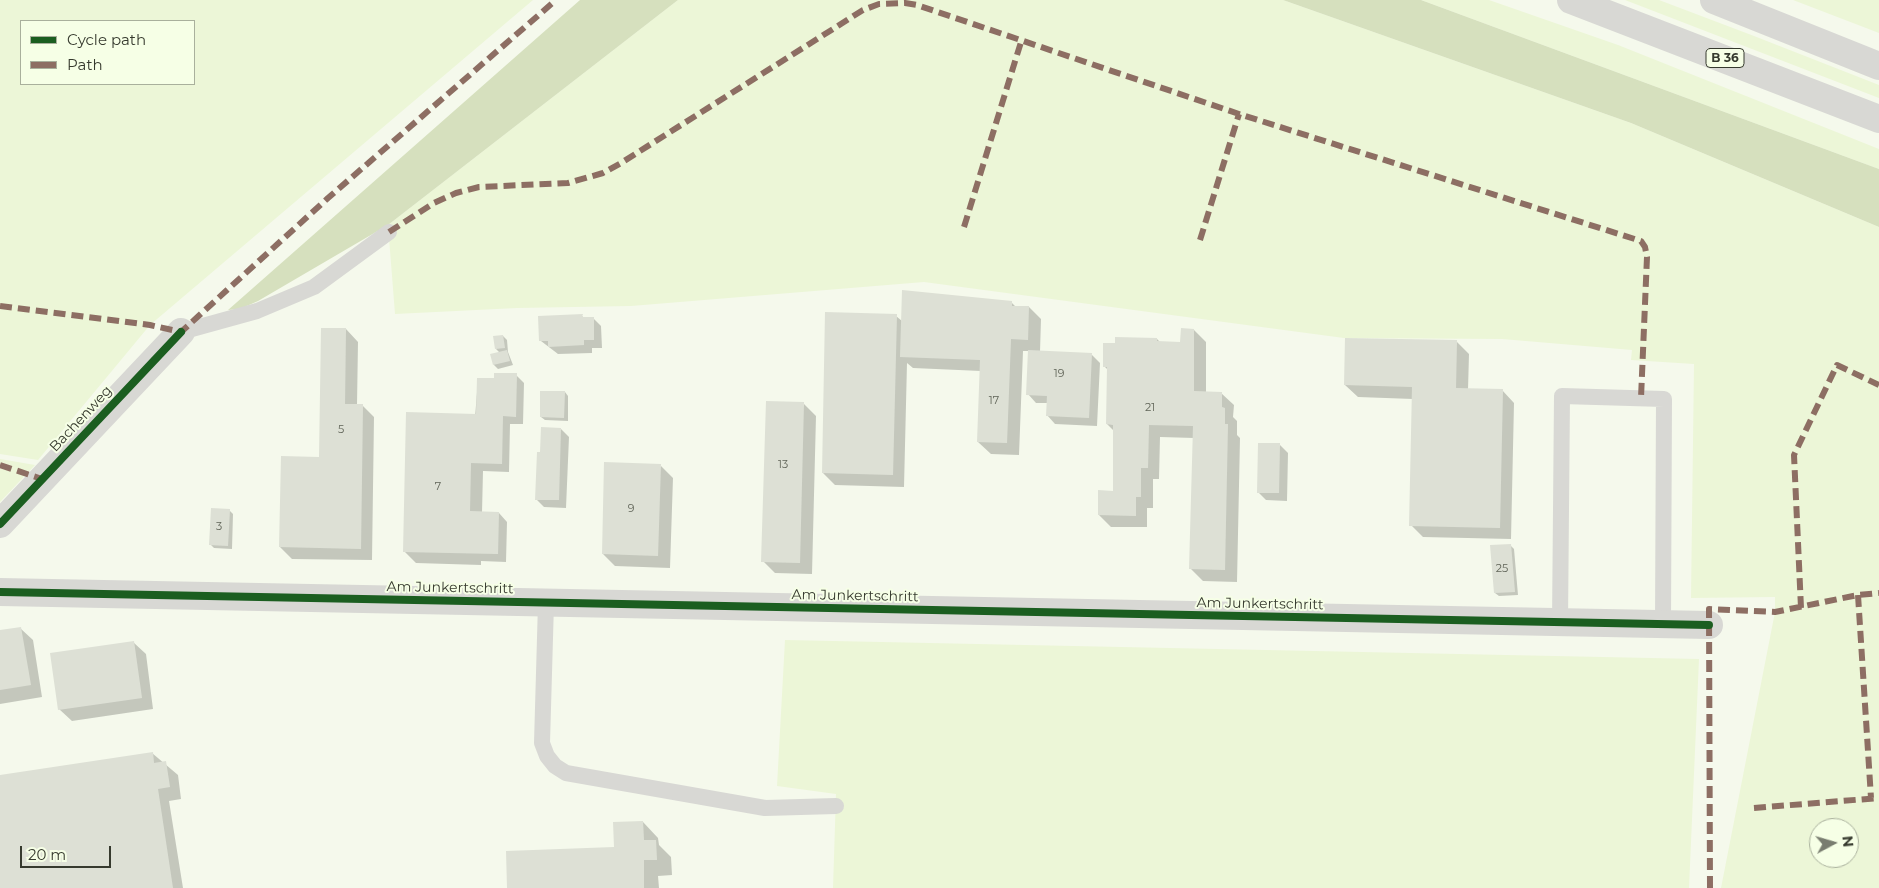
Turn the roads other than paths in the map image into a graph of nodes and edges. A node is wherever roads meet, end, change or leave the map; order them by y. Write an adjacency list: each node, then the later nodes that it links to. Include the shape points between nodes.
1 (1570, 0): 4 (main road, B 36)
2 (1714, 0): 3 (main road)
3 (1879, 66)
4 (1879, 119)
5 (389, 232): 6 (lane, via 314,287 257,311)
6 (181, 332): 7 (main road, Bachenweg)
7 (0, 524)
8 (0, 592): 9 (main road, Am Junkertschritt)
9 (546, 603): 10 (main road, Am Junkertschritt); 13 (lane, via 542,743 555,766 566,773 765,808)
10 (1560, 623): 11 (main road, Am Junkertschritt); 11 (lane, via 1562,396 1664,399)
11 (1663, 624): 12 (main road, Am Junkertschritt)
12 (1710, 625)
13 (836, 806)

